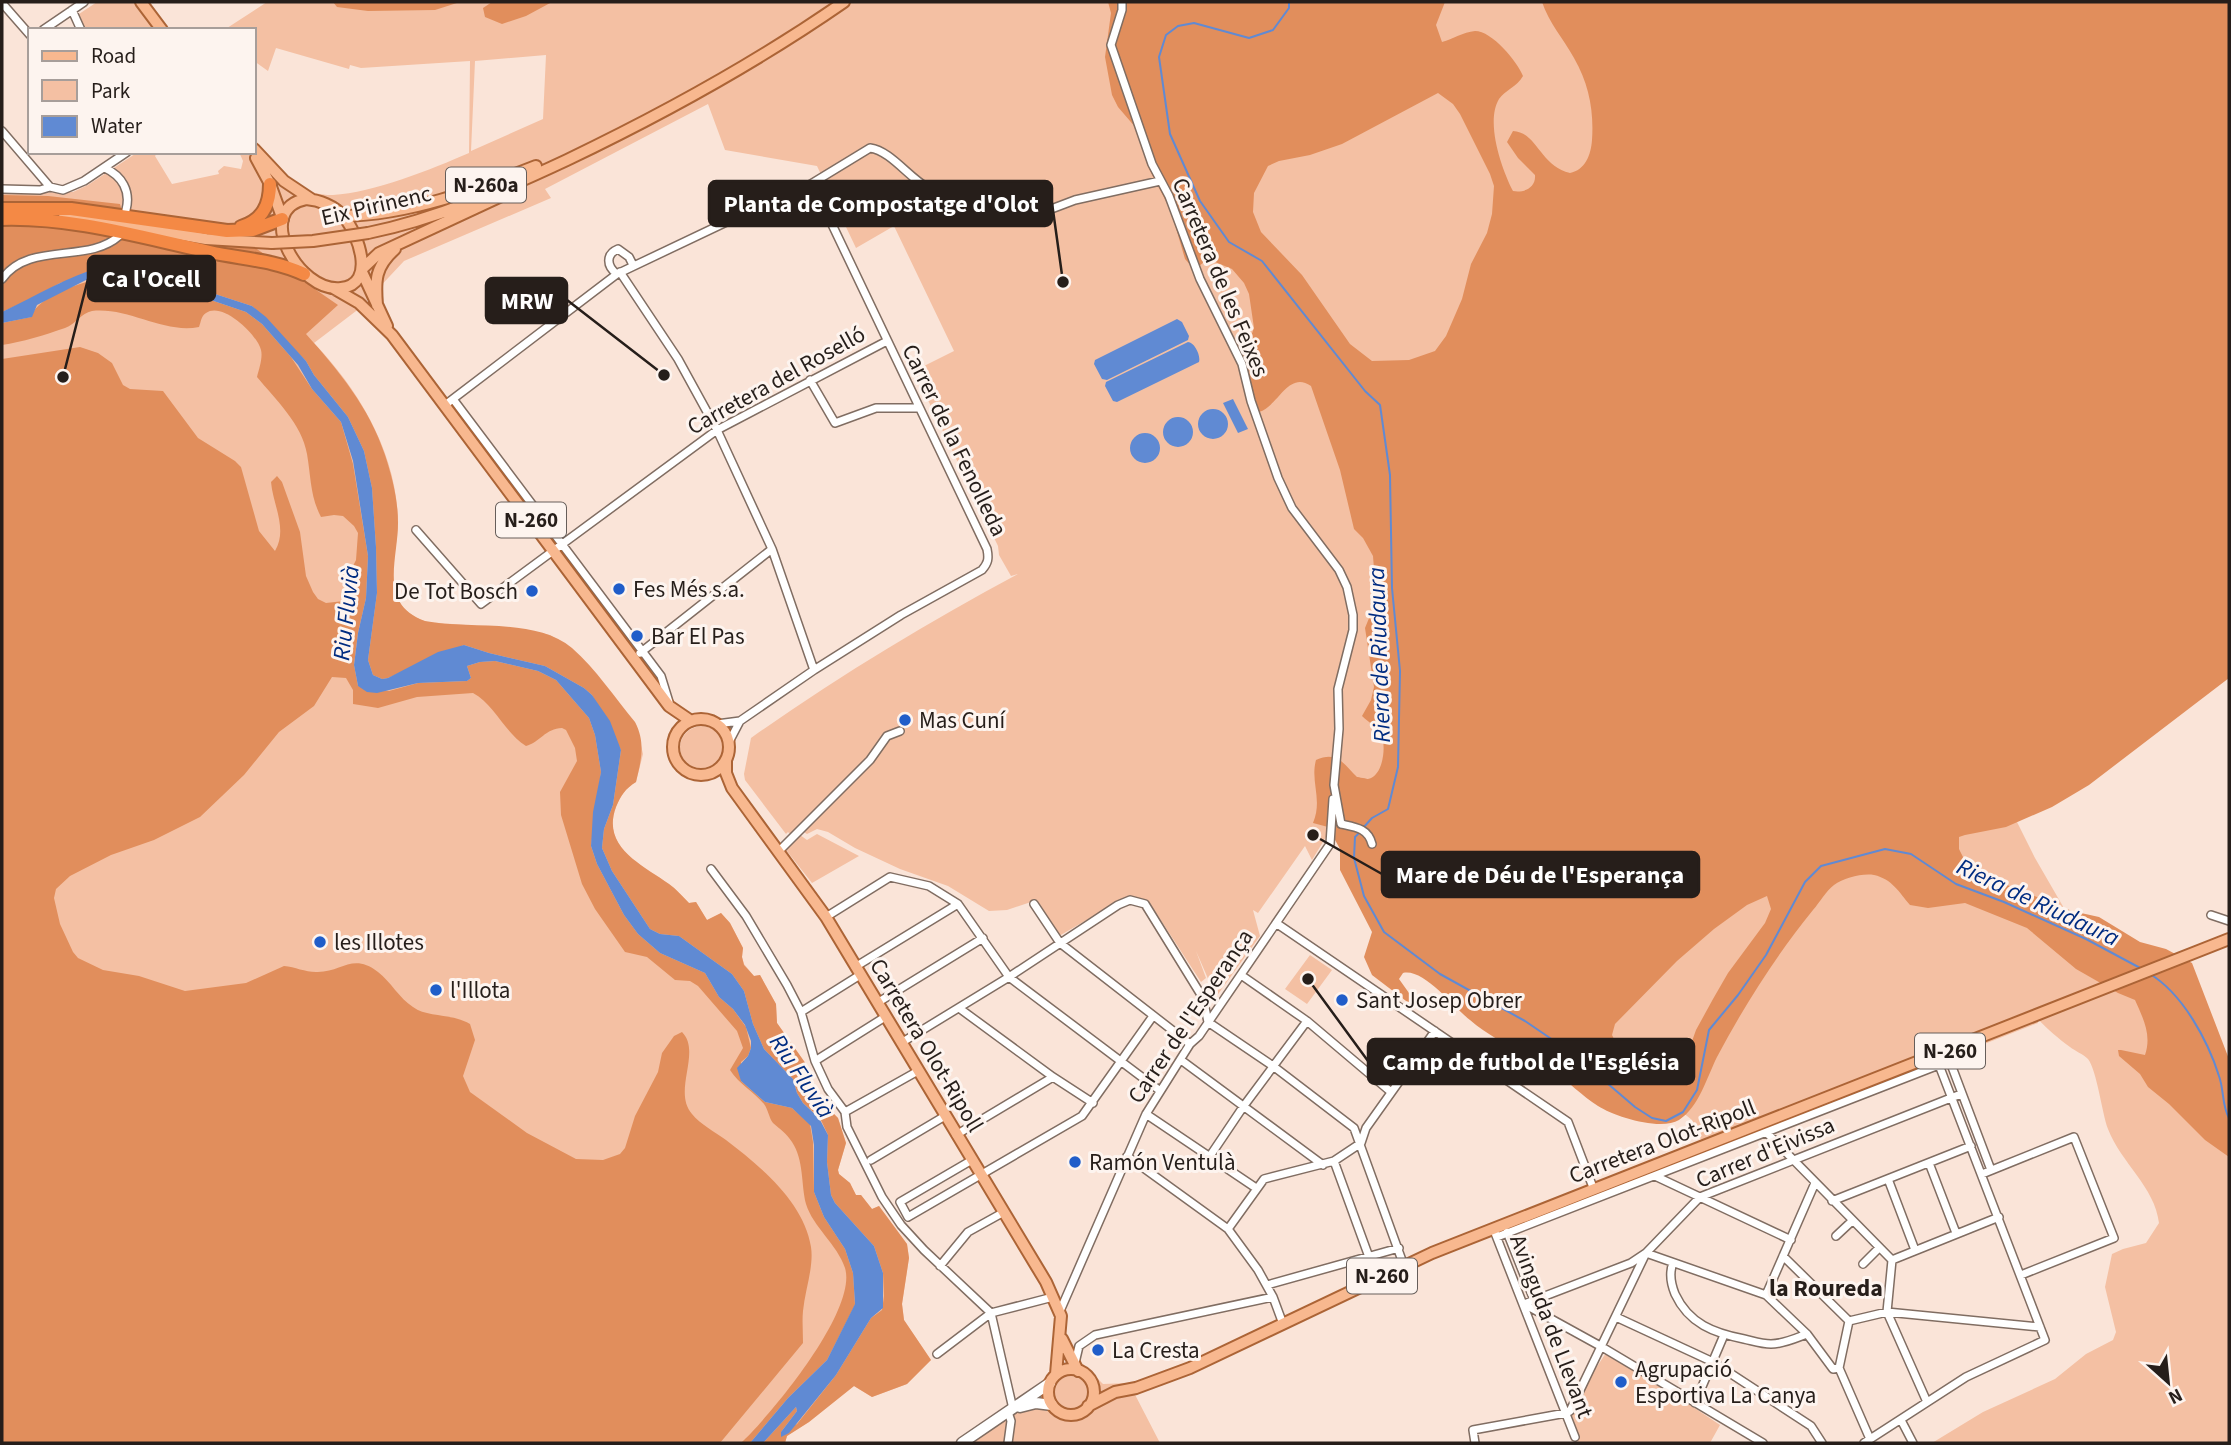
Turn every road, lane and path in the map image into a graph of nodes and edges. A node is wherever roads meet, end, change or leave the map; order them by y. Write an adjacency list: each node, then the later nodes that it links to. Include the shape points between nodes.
1 (84, 2): 6 (street)
2 (141, 2): 9 (main road)
3 (844, 2): 12 (main road, Eix Pirinenc / N-260a, via 755,60)
4 (1122, 2): 18 (street, Carretera de les Feixes, via 1111,46)
5 (2, 3): 10 (street)
6 (72, 10): 7 (street); 8 (street)
7 (46, 28)
8 (80, 28)
9 (160, 28)
10 (28, 33)
11 (2, 131): 20 (street)
12 (623, 132): 17 (main road, Eix Pirinenc / N-260a); 27 (main road, N-260a, via 458,194 402,209)
13 (124, 154): 16 (street)
14 (255, 154): 19 (main road)
15 (256, 154): 23 (main road)
16 (105, 168): 20 (street, via 63,190); 25 (street, via 125,185)
17 (548, 169): 26 (main road, Eix Pirinenc / N-260a, bridge, via 450,210 368,233 313,241 206,239 78,216); 32 (main road, N-260a)
18 (1160, 181): 21 (street, via 1046,211 1022,209 928,188 887,154 870,148); 60 (street, Carretera de les Feixes, via 1200,279 1242,363 1278,478 1347,587 1353,630 1338,689)
19 (270, 184): 28 (main road); 30 (highway, via 263,213)
20 (50, 187): 22 (street)
21 (806, 187): 33 (street); 41 (street, Carrer de la Fenolleda, via 817,193)
22 (2, 189)
23 (311, 199): 27 (main road); 28 (main road, via 293,203)
24 (2, 209): 26 (highway, Eix Pirinenc)
25 (125, 210)
26 (28, 213): 29 (highway, Eix Pirinenc); 30 (highway, via 71,209); 36 (highway, N-260, via 271,262)
27 (343, 216): 34 (main road, N-260, via 357,242)
28 (282, 218): 30 (highway, via 254,230); 36 (main road, via 286,246)
29 (2, 219)
30 (228, 231)
31 (119, 236): 37 (street, via 100,247 48,253 21,264)
32 (402, 242): 34 (main road, N-260a, via 379,253); 39 (main road, N-260a, via 378,271)
33 (633, 265): 35 (street); 35 (street, via 624,251 611,252 610,265)
34 (362, 270): 38 (main road, via 350,286); 39 (main road, N-260)
35 (618, 273): 43 (street); 45 (street, via 678,359)
36 (304, 274): 38 (main road, N-260)
37 (2, 279)
38 (333, 288): 40 (main road, N-260, via 359,303)
39 (377, 305): 40 (main road, N-260)
40 (392, 335): 43 (main road, N-260)
41 (887, 341): 42 (street, Carretera del Roselló); 44 (street, Carrer de la Fenolleda)
42 (810, 380): 44 (street, via 835,423 876,408); 45 (street, Carretera del Roselló)
43 (449, 402): 47 (main road, N-260)
44 (919, 408): 50 (street, Carrer de la Fenolleda, via 987,549 987,565)
45 (717, 430): 47 (street, Carretera del Roselló); 48 (street)
46 (416, 530): 47 (street, Carretera del Roselló, via 481,604)
47 (558, 548): 49 (main road, N-260)
48 (772, 549): 49 (street); 50 (street)
49 (638, 654): 51 (main road, N-260)
50 (814, 670): 53 (street, Carrer de la Fenolleda)
51 (669, 706): 52 (main road, N-260); 56 (main road, N-260)
52 (691, 721): 54 (main road, N-260, via 705,719); 56 (main road)
53 (740, 721): 54 (street); 57 (street)
54 (717, 724): 57 (main road)
55 (900, 730): 63 (street, via 887,736 870,760)
56 (677, 733): 59 (main road, N-260, via 673,750 678,763 688,772)
57 (729, 742): 58 (main road, N-260)
58 (726, 761): 59 (main road); 61 (main road, Carretera Olot-Ripoll / N-260)
59 (705, 775): 61 (main road, Carretera Olot-Ripoll / N-260)
60 (1334, 785): 62 (street, Carretera de les Feixes, via 1341,824 1358,827); 70 (street, Carrer de l'Esperança, via 1329,844)
61 (732, 788): 63 (main road, Carretera Olot-Ripoll / N-260)
62 (1372, 844)
63 (779, 851): 68 (main road, Carretera Olot-Ripoll / N-260)
64 (711, 869): 79 (street, via 746,916)
65 (958, 904): 68 (street, via 929,886 890,877); 71 (street); 74 (street)
66 (1034, 904): 73 (street)
67 (2211, 915): 69 (street)
68 (826, 917): 74 (main road, Carretera Olot-Ripoll / N-260)
69 (2229, 921)
70 (1276, 923): 75 (street, Carrer de l'Esperança); 84 (street)
71 (983, 938): 76 (street); 77 (street)
72 (2229, 939): 90 (main road, Carretera Olot-Ripoll / N-260, via 2119,983)
73 (1060, 943): 76 (street); 80 (street); 83 (street, via 1118,905 1130,900 1145,904 1203,998)
74 (857, 971): 77 (main road, Carretera Olot-Ripoll / N-260); 79 (street)
75 (1241, 975): 82 (street); 83 (street, Carrer de l'Esperança)
76 (1009, 977): 78 (street); 89 (street)
77 (877, 1003): 81 (main road, Carretera Olot-Ripoll / N-260)
78 (959, 1008): 85 (street); 94 (street)
79 (801, 1012): 88 (street)
80 (1153, 1016): 86 (street); 89 (street)
81 (885, 1017): 85 (main road, Carretera Olot-Ripoll / N-260); 88 (street)
82 (1307, 1021): 92 (street); 96 (street)
83 (1208, 1023): 86 (street, Carrer de l'Esperança); 92 (street)
84 (1435, 1031): 96 (street); 123 (street, via 1568,1122)
85 (901, 1042): 93 (main road, Carretera Olot-Ripoll / N-260)
86 (1190, 1044): 87 (street, Carrer de l'Esperança)
87 (1181, 1060): 95 (street, Carrer de l'Esperança); 100 (street)
88 (815, 1061): 101 (street)
89 (1122, 1061): 95 (street); 99 (street)
90 (1949, 1061): 91 (street); 97 (street); 123 (main road, Carretera Olot-Ripoll / N-260)
91 (1940, 1065): 98 (street); 104 (street)
92 (1273, 1066): 100 (street); 106 (street, via 1354,1128)
93 (918, 1071): 101 (street); 103 (main road, Carretera Olot-Ripoll / N-260)
94 (1053, 1077): 99 (street); 105 (street)
95 (1159, 1090): 102 (street, Carrer de l'Esperança)
96 (1391, 1092): 106 (street)
97 (1961, 1094): 98 (street, Carrer d'Eivissa); 116 (street)
98 (1952, 1097): 107 (street); 112 (street, Carrer d'Eivissa)
99 (1093, 1103): 118 (street, via 1082,1116)
100 (1243, 1107): 109 (street); 115 (street)
101 (845, 1112): 130 (street, via 858,1152)
102 (1146, 1114): 108 (street, Carrer de l'Esperança); 109 (street)
103 (945, 1116): 105 (main road, Carretera Olot-Ripoll / N-260); 110 (street)
104 (1767, 1133): 112 (street); 119 (street)
105 (956, 1135): 111 (main road, Carretera Olot-Ripoll / N-260)
106 (1361, 1143): 113 (street); 137 (street)
107 (1971, 1146): 114 (street); 117 (street)
108 (1127, 1156): 131 (street); 155 (street, Carrer de l'Esperança)
109 (1210, 1156): 122 (street)
110 (871, 1160)
111 (972, 1160): 118 (main road, Carretera Olot-Ripoll / N-260); 127 (street, via 900,1202)
112 (1791, 1160): 121 (street); 124 (street, Carrer d'Eivissa)
113 (1334, 1161): 115 (street); 141 (street)
114 (1929, 1163): 120 (street); 134 (street)
115 (1323, 1165): 122 (street, via 1264,1179)
116 (1991, 1170): 117 (street); 148 (street, via 2074,1137 2114,1238)
117 (1982, 1174): 128 (street)
118 (981, 1175): 126 (main road, Carretera Olot-Ripoll / N-260); 127 (street)
119 (1655, 1176): 124 (street); 133 (street)
120 (1888, 1179): 125 (street); 139 (street)
121 (1815, 1183): 125 (street); 136 (street)
122 (1256, 1188): 131 (street)
123 (1594, 1190): 132 (main road, Carretera Olot-Ripoll / N-260)
124 (1700, 1197): 136 (street); 140 (street, Carrer d'Eivissa)
125 (1832, 1201): 129 (street)
126 (1004, 1212): 146 (street, via 968,1232); 151 (main road, Carretera Olot-Ripoll / N-260)
127 (908, 1217): 130 (street)
128 (1999, 1217): 134 (street); 148 (street)
129 (1852, 1221): 135 (street); 138 (street)
130 (901, 1225): 146 (street)
131 (1228, 1228): 149 (street)
132 (1495, 1233): 133 (street); 147 (main road, Carretera Olot-Ripoll / N-260); 154 (street, Avinguda de Llevant)
133 (1507, 1233): 153 (street, Avinguda de Llevant)
134 (1956, 1233): 139 (street)
135 (1836, 1236)
136 (1791, 1240): 142 (street)
137 (1399, 1248): 141 (street); 147 (street)
138 (1879, 1248): 143 (street); 145 (street)
139 (1915, 1250): 143 (street)
140 (1646, 1254): 144 (street); 153 (street, Carrer d'Eivissa); 158 (street)
141 (1369, 1256): 149 (street)
142 (1783, 1256): 150 (street); 159 (street)
143 (1892, 1261): 156 (street)
144 (1673, 1262): 150 (street); 163 (street, via 1673,1288 1687,1315)
145 (1863, 1264)
146 (940, 1266): 157 (street)
147 (1404, 1266): 160 (main road, Carretera Olot-Ripoll / N-260)
148 (2021, 1275): 161 (street)
149 (1266, 1285): 152 (street)
150 (1766, 1295): 162 (street)
151 (1054, 1297): 155 (main road, Carretera Olot-Ripoll / N-260); 157 (street)
152 (1273, 1297): 160 (street); 168 (street, via 1095,1335 1079,1346)
153 (1534, 1300): 154 (street, Carrer d'Eivissa)
154 (1524, 1304): 165 (street); 178 (street, Avinguda de Llevant)
155 (1060, 1311): 164 (main road, Carretera Olot-Ripoll / N-260)
156 (1887, 1312): 159 (street); 161 (street); 173 (street)
157 (991, 1313): 166 (street); 177 (street)
158 (1616, 1317): 165 (street); 167 (street)
159 (1849, 1321): 169 (street)
160 (1283, 1324): 172 (main road, Carretera Olot-Ripoll / N-260, via 1176,1374)
161 (2040, 1327): 173 (street, via 2045,1340 1966,1377)
162 (1807, 1334): 163 (street, via 1779,1344); 169 (street, via 1829,1365)
163 (1724, 1335): 167 (street)
164 (1061, 1336): 168 (main road, Carretera Olot-Ripoll / N-260); 170 (main road, Carretera Olot-Ripoll / N-260)
165 (1602, 1347): 174 (street); 178 (street)
166 (937, 1354)
167 (1713, 1362): 174 (street); 186 (street, via 1811,1426)
168 (1077, 1367): 170 (main road); 171 (main road, N-260)
169 (1839, 1368): 181 (street)
170 (1053, 1378): 175 (main road, N-260, via 1048,1394); 177 (street)
171 (1092, 1385): 172 (main road, N-260); 176 (main road)
172 (1115, 1392): 176 (main road, Carretera Olot-Ripoll / N-260)
173 (1927, 1402): 179 (street)
174 (1695, 1403): 185 (street)
175 (1052, 1405): 176 (main road, N-260, via 1072,1414); 177 (street, via 1036,1403)
176 (1088, 1406)
177 (1011, 1410): 182 (street); 183 (street)
178 (1566, 1413): 180 (street, Avinguda de Llevant); 184 (street, via 1473,1430)
179 (1901, 1420): 181 (street); 187 (street)
180 (1575, 1437)
181 (1867, 1441)
182 (962, 1443)
183 (1008, 1443)
184 (1475, 1443)
185 (1763, 1443)
186 (1822, 1443)
187 (1913, 1443)

